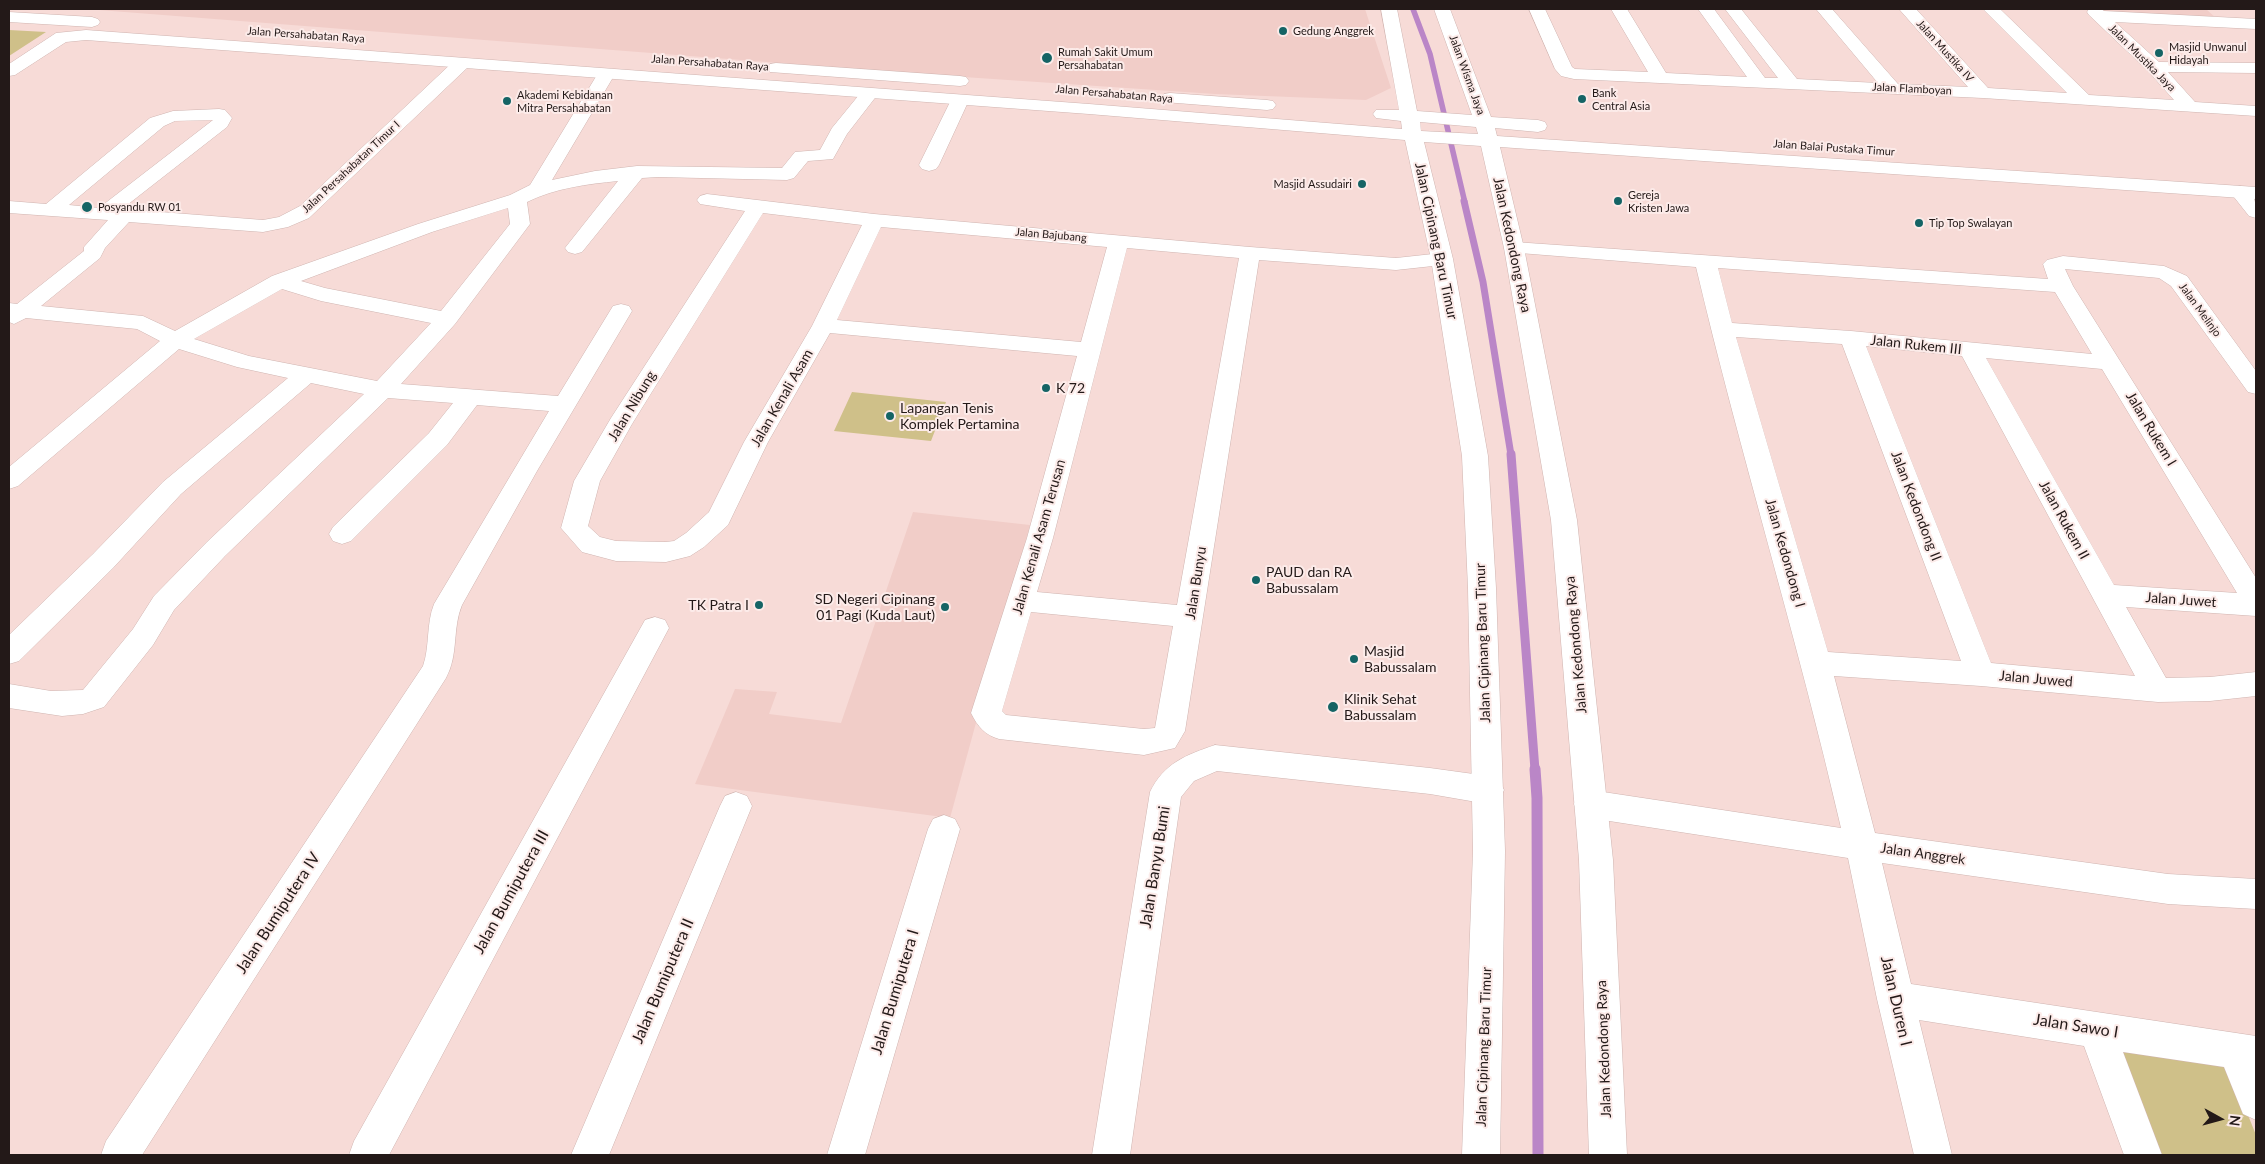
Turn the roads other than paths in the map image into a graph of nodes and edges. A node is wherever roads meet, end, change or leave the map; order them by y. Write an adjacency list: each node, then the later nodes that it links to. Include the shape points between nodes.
1 (1389, 9): 40 (street)
2 (1442, 9): 42 (street, Jalan Wisma Jaya)
3 (1537, 9): 24 (street, Jalan Flamboyan, via 1567,72)
4 (1619, 9): 24 (street)
5 (1706, 9): 25 (street)
6 (1733, 9): 27 (street)
7 (1824, 9): 28 (street)
8 (1907, 9): 29 (street, Jalan Mustika IV)
9 (1991, 9): 34 (street)
10 (2248, 9): 12 (street)
11 (2096, 12): 14 (street); 20 (street, Jalan Mustika Jaya)
12 (2256, 16)
13 (9, 17): 15 (street, Jalan Persahabatan Raya)
14 (2256, 24)
15 (274, 32): 16 (street, Jalan Persahabatan Raya); 17 (street)
16 (378, 40)
17 (254, 48): 18 (street, Jalan Persahabatan Raya); 22 (street, Jalan Persahabatan Raya, via 86,35 62,37)
18 (461, 64): 23 (street, Jalan Persahabatan Raya); 55 (street, Jalan Persahabatan Timur I, via 294,219 263,226)
19 (761, 66): 26 (street, Jalan Persahabatan Raya)
20 (2154, 67): 21 (street); 36 (street, Jalan Mustika Jaya)
21 (2256, 68)
22 (9, 71)
23 (606, 74): 30 (street, Jalan Persahabatan Raya); 47 (street)
24 (1659, 76): 25 (street, Jalan Flamboyan)
25 (1759, 82): 27 (street, Jalan Flamboyan)
26 (980, 83)
27 (1791, 83): 28 (street, Jalan Flamboyan)
28 (1892, 88): 29 (street, Jalan Flamboyan)
29 (1983, 93): 34 (street, Jalan Flamboyan)
30 (869, 94): 33 (street, Jalan Persahabatan Raya); 45 (street, via 839,132 826,155 802,156 787,174)
31 (1153, 97): 32 (street, Jalan Persahabatan Raya)
32 (1173, 98): 35 (street, Jalan Persahabatan Raya); 39 (street)
33 (960, 100): 39 (street, Jalan Persahabatan Raya); 44 (street)
34 (2084, 100): 36 (street, Jalan Flamboyan)
35 (1287, 107)
36 (2191, 108): 37 (street, Jalan Flamboyan)
37 (2256, 111)
38 (1363, 113): 40 (street)
39 (1168, 117): 40 (street, Jalan Persahabatan Raya)
40 (1419, 127): 42 (street, Jalan Balai Pustaka Timur); 65 (street, Jalan Cipinang Baru Timur)
41 (1553, 127): 42 (street, Jalan Balai Pustaka Timur)
42 (1480, 131): 48 (street, Jalan Balai Pustaka Timur); 61 (street, Jalan Kedondong Raya)
43 (1622, 132): 46 (street, Jalan Balai Pustaka Timur)
44 (929, 166)
45 (637, 172): 47 (street); 60 (street)
46 (2256, 177)
47 (537, 189): 49 (street)
48 (2248, 192): 54 (street)
49 (517, 199): 57 (street); 70 (street, via 520,224)
50 (707, 200): 52 (street, Jalan Bajubang)
51 (9, 207): 53 (street, Jalan Persahabatan Timur I)
52 (756, 207): 56 (street, Jalan Bajubang); 85 (street, Jalan Nibung, via 587,481 574,528 591,545 616,551)
53 (50, 211): 55 (street, Jalan Persahabatan Timur I); 55 (street, via 157,122 184,114 219,114 223,118)
54 (2256, 212)
55 (113, 216): 69 (street, via 93,254)
56 (874, 220): 59 (street, Jalan Bajubang); 71 (street, Jalan Kenali Asam)
57 (425, 228): 58 (street); 66 (street)
58 (456, 239)
59 (1119, 240): 62 (street, Jalan Bajubang); 75 (street, Jalan Kenali Asam Terusan)
60 (575, 248)
61 (1514, 248): 63 (street); 100 (street, Jalan Kedondong Raya, via 1564,520)
62 (1250, 253): 65 (street, Jalan Bajubang); 90 (street, Jalan Bunyu)
63 (1705, 260): 67 (street); 72 (street, Jalan Kedondong I)
64 (2063, 262): 67 (street, Jalan Rukem I, via 2057,262 2054,267); 79 (street, Jalan Melinjo, via 2172,275)
65 (1443, 269): 99 (street, Jalan Cipinang Baru Timur, via 1475,456)
66 (280, 281): 70 (street, via 321,294); 74 (street)
67 (2062, 286): 77 (street, Jalan Rukem I)
68 (621, 311): 82 (street, Jalan Bumiputera IV)
69 (13, 314): 74 (street, via 143,323)
70 (447, 318): 80 (street)
71 (823, 326): 75 (street); 85 (street, Jalan Kenali Asam, via 756,442 719,518 681,549)
72 (1721, 329): 73 (street, Jalan Rukem III); 93 (street, Jalan Kedondong I)
73 (1851, 338): 76 (street, Jalan Rukem III); 94 (street, Jalan Kedondong II)
74 (175, 340): 78 (street, via 246,362); 83 (street)
75 (1091, 350): 87 (street, Jalan Kenali Asam Terusan)
76 (1970, 350): 77 (street, Jalan Rukem III); 86 (street, Jalan Rukem II)
77 (2110, 363): 88 (street, Jalan Rukem I)
78 (306, 374): 80 (street); 92 (street, via 172,488 103,561)
79 (2256, 387)
80 (382, 390): 81 (street); 97 (street, via 164,603 143,638 93,699 72,705)
81 (470, 397): 82 (street); 84 (street, via 438,439)
82 (564, 404): 109 (street, Jalan Bumiputera IV, via 448,604 440,625 442,656 436,670)
83 (9, 480)
84 (342, 534)
85 (666, 552)
86 (2105, 595): 89 (street, Jalan Juwet); 96 (street, Jalan Rukem II)
87 (1021, 601): 90 (street); 98 (street, Jalan Kenali Asam Terusan, via 986,713)
88 (2256, 601)
89 (2256, 605)
90 (1190, 617): 98 (street, Jalan Bunyu, via 1170,731 1164,739 1144,742 1114,740 999,727)
91 (655, 628): 110 (street, Jalan Bumiputera III)
92 (11, 647)
93 (1816, 663): 94 (street, Jalan Juwed); 103 (street, Jalan Kedondong I)
94 (1981, 674): 96 (street, Jalan Juwed)
95 (2256, 684): 96 (street, Jalan Juwed)
96 (2158, 690)
97 (9, 696)
98 (992, 722)
99 (1488, 790): 113 (street, Jalan Banyu Bumi, via 1215,758 1183,772 1166,792); 114 (street, Jalan Cipinang Baru Timur)
100 (1590, 804): 103 (street, Jalan Anggrek); 115 (street, Jalan Kedondong Raya, via 1596,860)
101 (736, 806): 111 (street, Jalan Bumiputera II)
102 (944, 829): 112 (street, Jalan Bumiputera I)
103 (1862, 846): 104 (street, Jalan Anggrek, via 2168,889); 105 (street, Jalan Duren I)
104 (2256, 894)
105 (1895, 999): 106 (street, Jalan Sawo I); 116 (street, Jalan Duren I)
106 (2096, 1028): 107 (street, Jalan Sawo I); 117 (street)
107 (2247, 1053): 108 (street)
108 (2256, 1101)
109 (120, 1155)
110 (368, 1155)
111 (590, 1155)
112 (846, 1155)
113 (1111, 1155)
114 (1480, 1155)
115 (1608, 1155)
116 (1933, 1155)
117 (2143, 1155)

